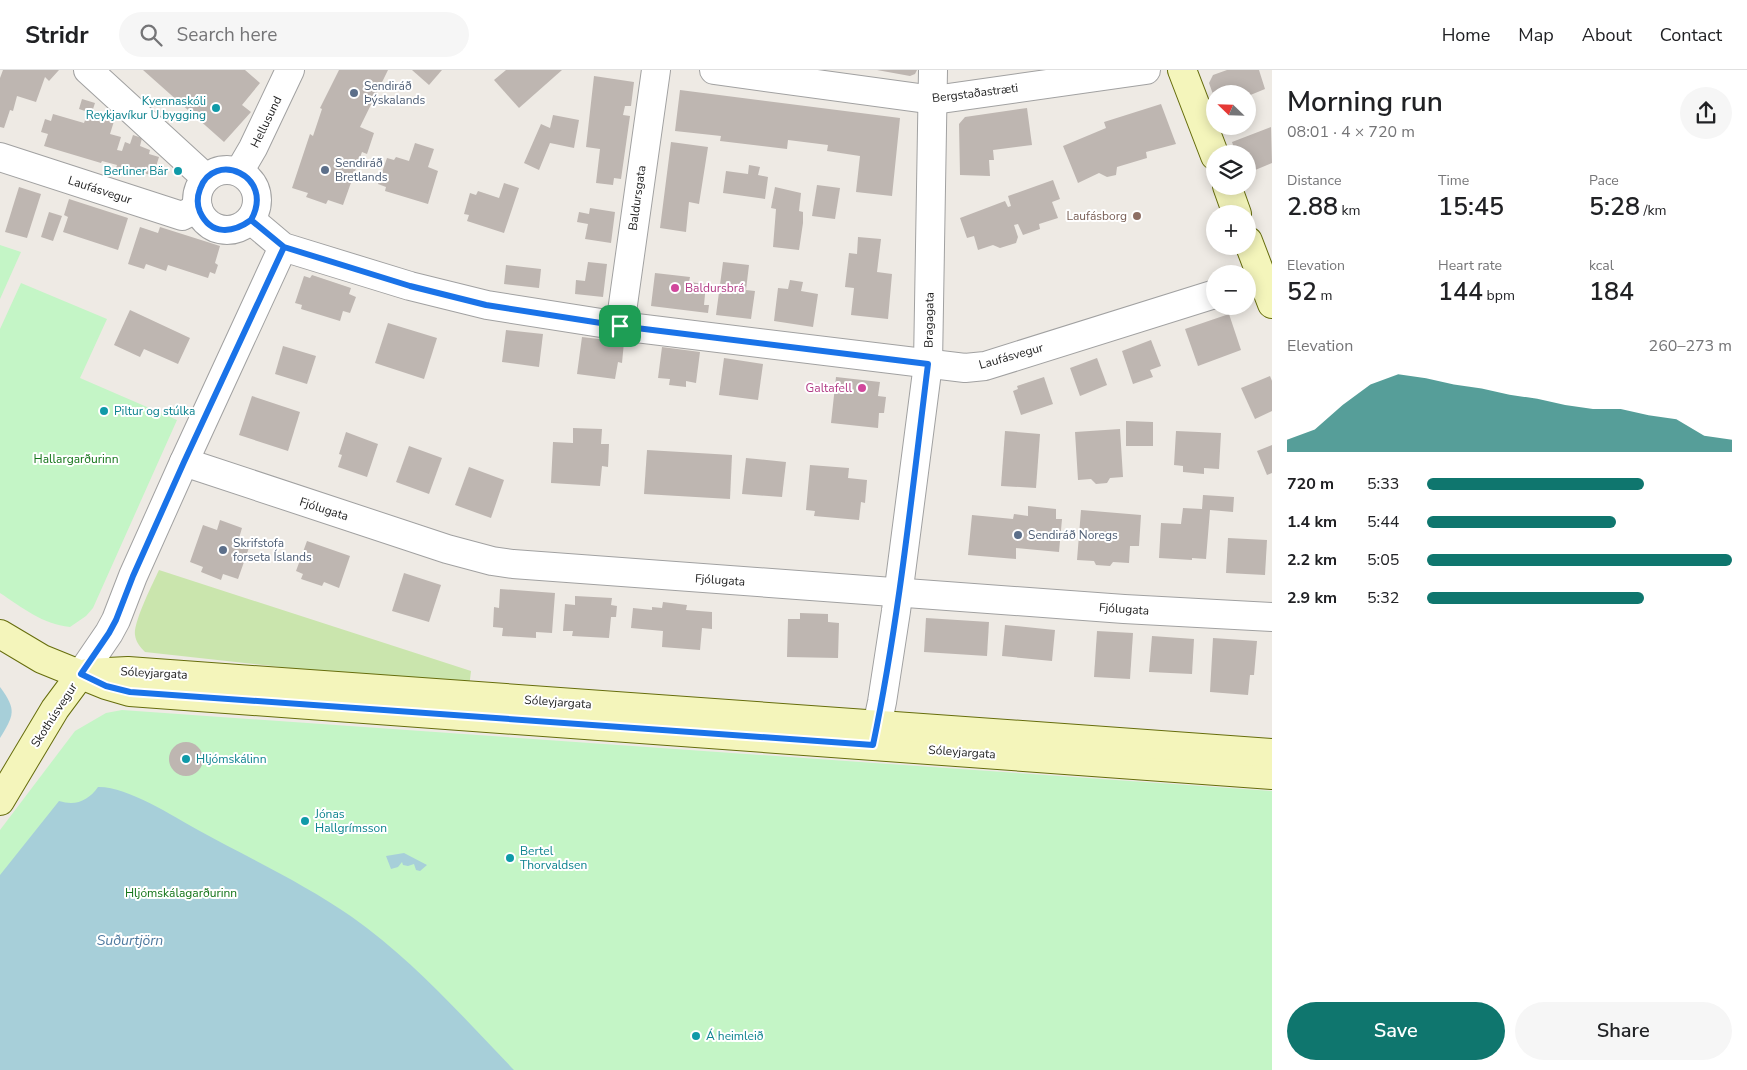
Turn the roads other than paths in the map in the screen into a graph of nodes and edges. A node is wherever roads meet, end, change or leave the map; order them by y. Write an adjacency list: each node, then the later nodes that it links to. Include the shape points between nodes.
1 (88, 70): 12 (street)
2 (290, 70): 11 (street, Hellusund)
3 (656, 70): 20 (street, Baldursgata)
4 (714, 70): 8 (street, Bergstaðastræti)
5 (933, 70): 8 (street, Bragagata)
6 (1146, 70): 8 (street, Bergstaðastræti)
7 (1182, 70): 9 (main road)
8 (934, 100): 21 (street, Bragagata)
9 (1211, 145)
10 (0, 158): 13 (street, Laufásvegur, via 182,216)
11 (239, 172): 12 (street, via 219,171); 14 (street, via 254,186 258,200)
12 (206, 178): 13 (street, via 197,197)
13 (198, 208): 14 (street, via 202,217 220,230 241,228)
14 (251, 220): 15 (street, Laufásvegur)
15 (284, 247): 20 (street, Laufásvegur, via 410,286 486,305); 22 (street, Skothúsvegur)
16 (1253, 255): 17 (main road)
17 (1261, 280): 19 (main road)
18 (1206, 297): 21 (street, Laufásvegur, via 985,366 965,368)
19 (1272, 304)
20 (620, 326): 21 (street, Laufásvegur)
21 (928, 364): 23 (street, Bragagata)
22 (184, 462): 23 (street, Fjólugata, via 492,561); 26 (street, Skothúsvegur, via 116,620)
23 (899, 593): 24 (street, Fjólugata); 27 (street, Bragagata)
24 (1272, 617)
25 (0, 634): 26 (main road, Sóleyjargata, via 31,654)
26 (81, 674): 27 (main road, Sóleyjargata, via 106,686 130,692); 30 (main road, Skothúsvegur)
27 (875, 735): 28 (main road, Sóleyjargata); 29 (main road, Sóleyjargata)
28 (1272, 753)
29 (1272, 774)
30 (0, 801)

